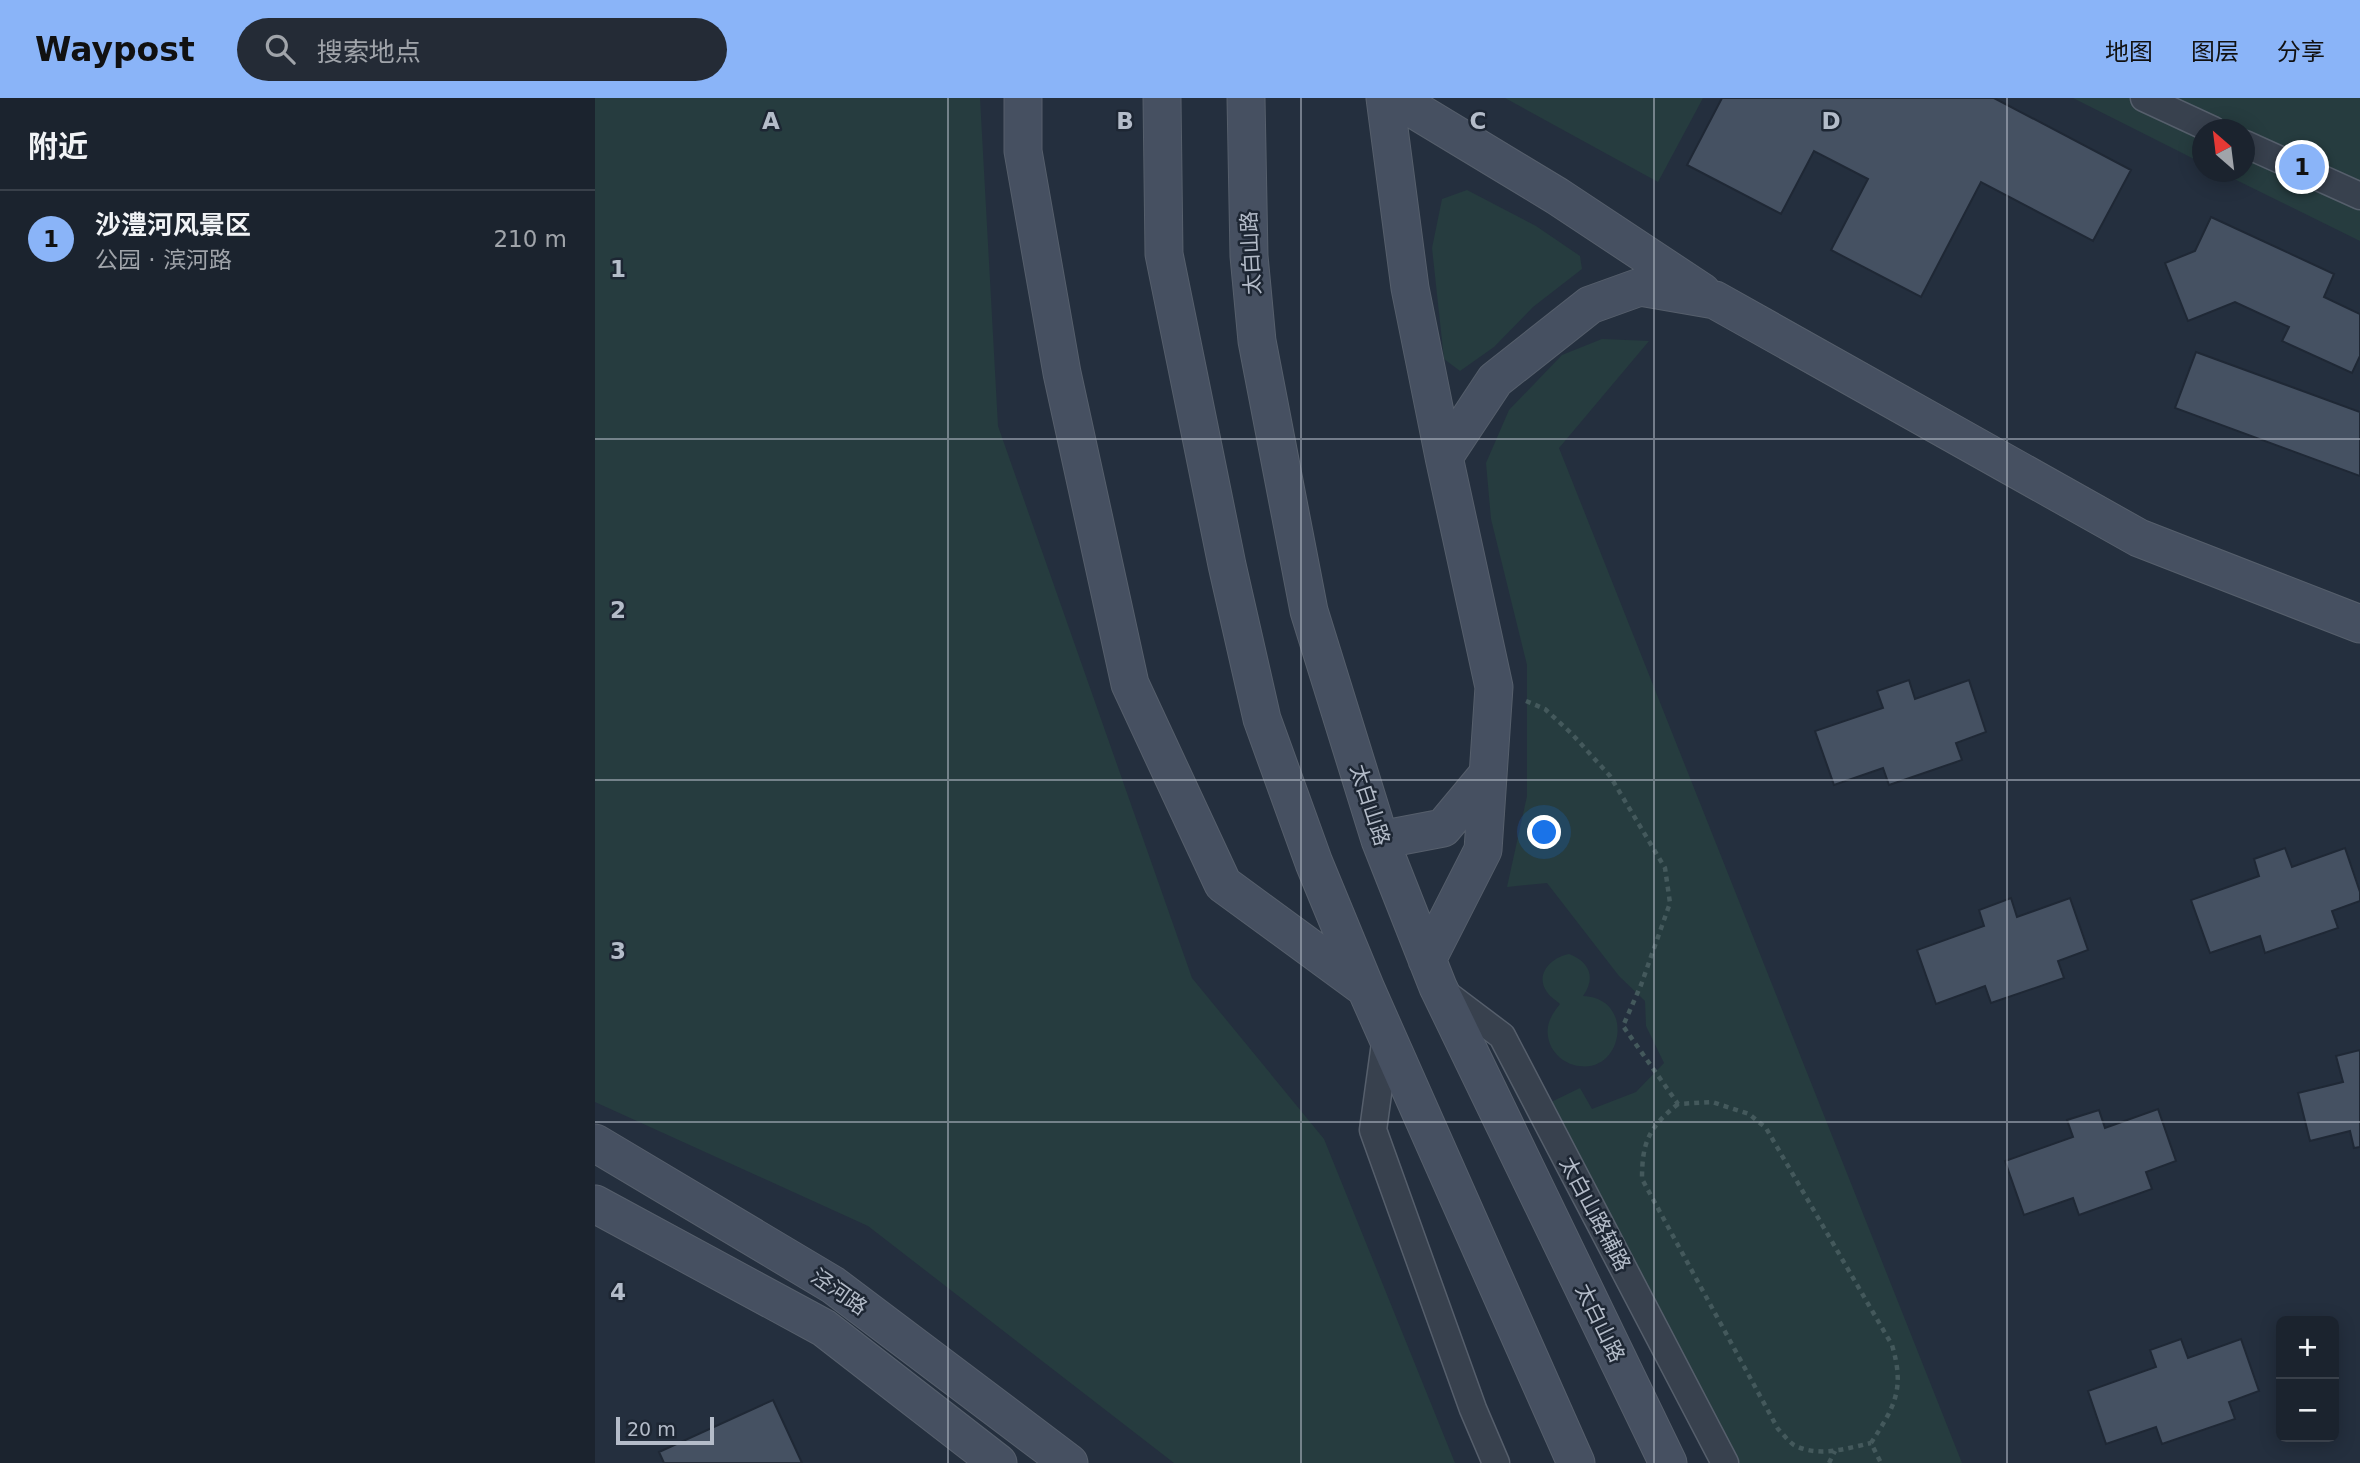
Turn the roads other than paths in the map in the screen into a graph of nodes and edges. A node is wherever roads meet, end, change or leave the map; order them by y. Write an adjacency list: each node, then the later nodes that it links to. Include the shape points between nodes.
1 (1023, 98): 16 (street, via 1023,151 1062,373 1130,684 1223,884)
2 (1162, 98): 16 (street, via 1164,254 1262,719)
3 (1246, 98): 14 (street, 太白山路, via 1249,256 1257,341 1309,611)
4 (1385, 98): 11 (street, via 1410,288)
5 (1395, 98): 10 (street, via 1557,196)
6 (2144, 98): 7 (street)
7 (2192, 120)
8 (2255, 149): 9 (street)
9 (2360, 197)
10 (1715, 300): 11 (street, via 1640,287 1590,305 1495,380); 12 (street, via 2139,538)
11 (1444, 457): 13 (street, via 1494,687)
12 (2360, 624)
13 (1488, 774): 14 (street, via 1443,828); 15 (street, via 1483,850)
14 (1381, 840): 15 (street, 太白山路)
15 (1433, 973): 24 (street, 太白山路); 25 (street, 太白山路辅路, via 1502,1036)
16 (1366, 989): 17 (street)
17 (1386, 1034): 22 (street, via 1373,1130); 23 (street)
18 (595, 1143): 21 (street, 泾河路, via 833,1285)
19 (595, 1203): 20 (street, 泾河路, via 824,1328)
20 (998, 1463)
21 (1069, 1463)
22 (1496, 1463)
23 (1576, 1463)
24 (1668, 1463)
25 (1725, 1463)

